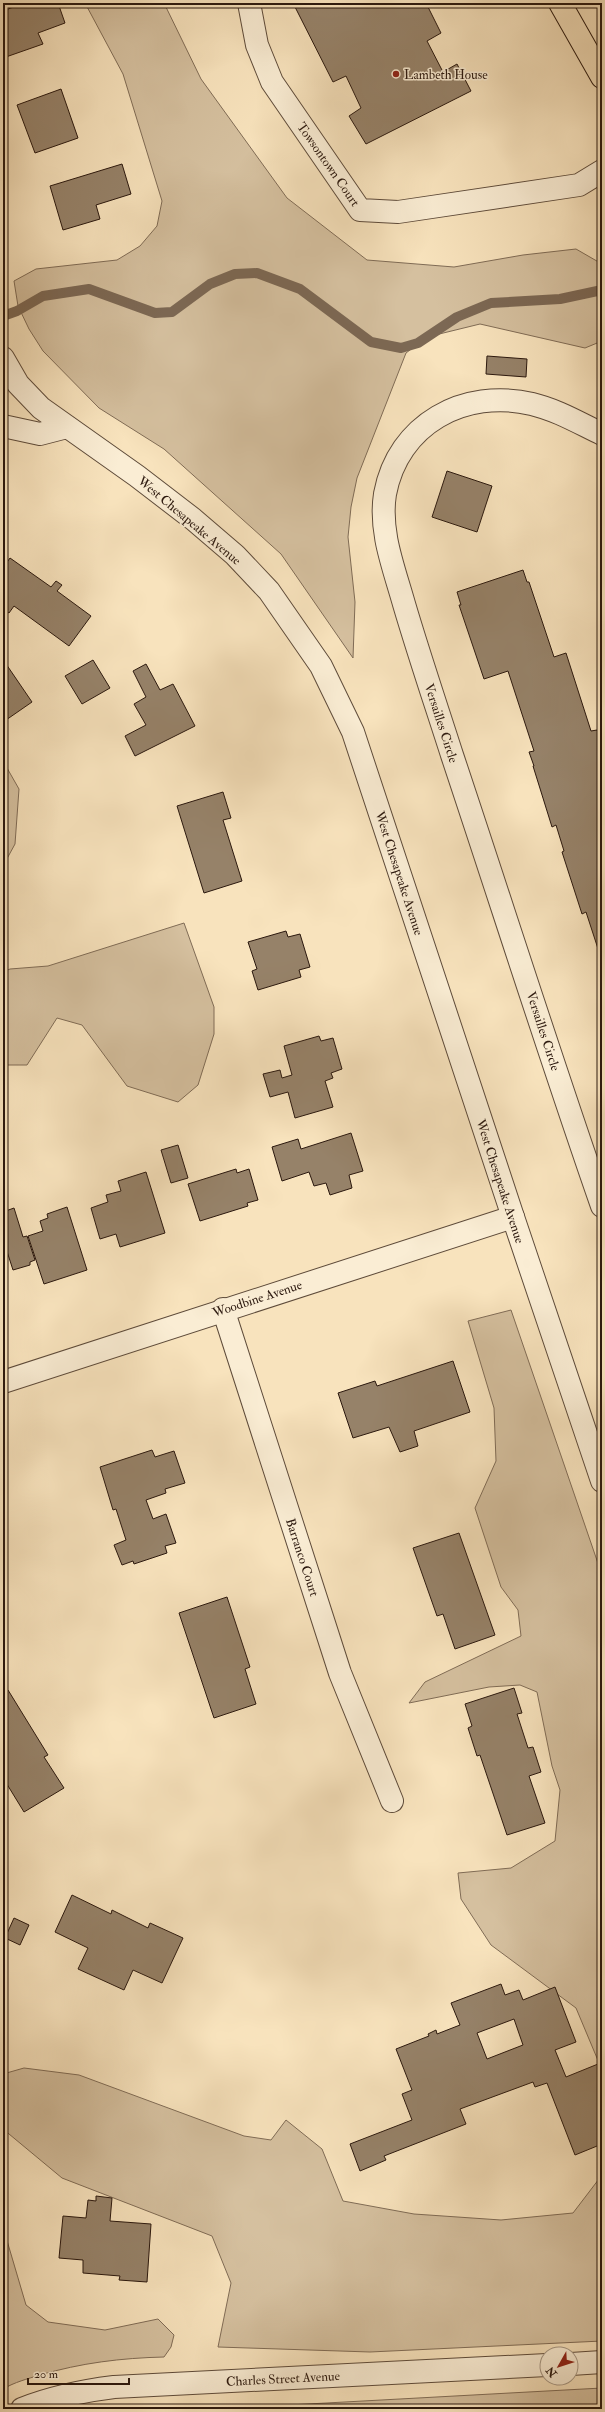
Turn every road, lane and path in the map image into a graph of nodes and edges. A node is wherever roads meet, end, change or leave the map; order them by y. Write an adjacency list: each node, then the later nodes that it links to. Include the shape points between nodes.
1 (249, 3): 4 (street, Towsontown Court, via 257,45 272,82 360,210 398,212 579,185)
2 (560, 3): 3 (main road)
3 (602, 77)
4 (602, 171)
5 (3, 358): 7 (street, West Chesapeake Avenue, via 18,384 41,408)
6 (3, 426): 7 (street, via 40,434)
7 (67, 427): 10 (street, West Chesapeake Avenue, via 143,480 235,555 269,591 321,666 353,732)
8 (602, 434): 9 (street, Versailles Circle, via 550,410 529,404 473,403 444,411 424,425 393,466 385,496 384,536 418,652)
9 (602, 1206)
10 (512, 1217): 11 (street, Woodbine Avenue); 13 (street, West Chesapeake Avenue)
11 (223, 1309): 12 (street, Woodbine Avenue); 14 (street, Barranco Court, via 340,1673)
12 (3, 1382)
13 (602, 1481)
14 (392, 1801)
15 (602, 2362): 16 (street)
16 (579, 2363)
17 (539, 2365): 18 (street, Charles Street Avenue, via 114,2387 78,2391)
18 (22, 2409)

